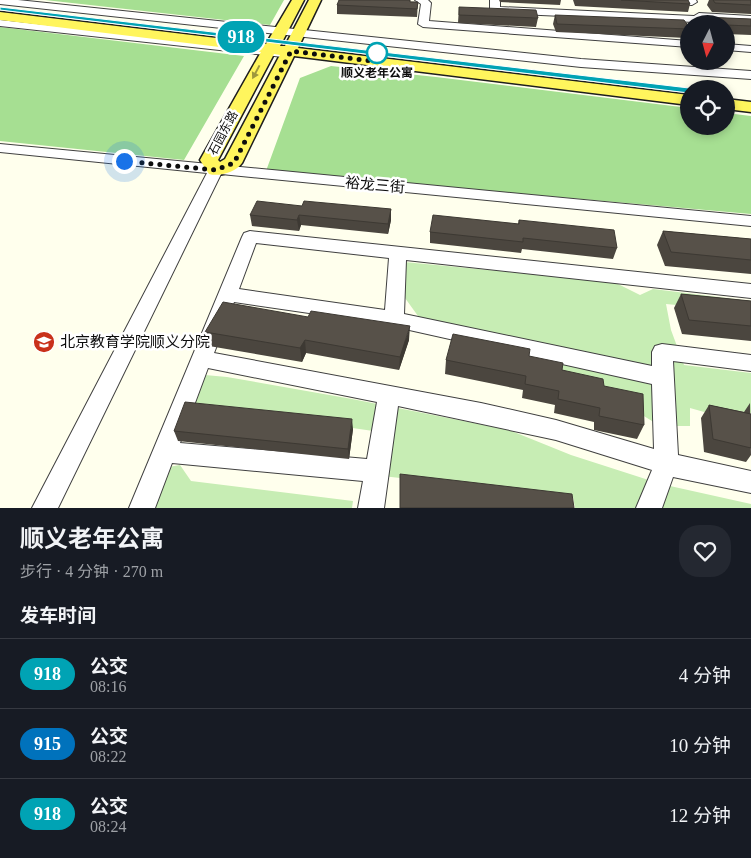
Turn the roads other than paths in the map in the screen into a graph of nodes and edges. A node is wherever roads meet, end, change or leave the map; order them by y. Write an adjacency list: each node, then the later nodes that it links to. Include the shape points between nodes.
1 (298, 0): 15 (main road, 石园东路)
2 (315, 0): 17 (main road, 石园东路)
3 (420, 0): 16 (street, via 426,3 423,24)
4 (495, 0): 12 (street, via 495,10)
5 (656, 0): 7 (street)
6 (0, 1): 15 (street)
7 (691, 1): 9 (street)
8 (0, 9): 15 (main road)
9 (695, 15)
10 (0, 16): 15 (main road)
11 (751, 18): 13 (street)
12 (680, 19)
13 (735, 19)
14 (0, 23): 15 (street)
15 (274, 43): 17 (main road); 17 (street); 29 (main road, 石园东路, one-way to 29, via 209,160)
16 (680, 43)
17 (293, 45): 20 (street); 21 (main road); 24 (main road); 29 (main road, 石园东路, via 234,163)
18 (735, 48): 19 (street)
19 (751, 49)
20 (751, 75)
21 (680, 89)
22 (735, 96): 23 (main road)
23 (751, 98)
24 (680, 99)
25 (735, 105): 26 (main road)
26 (751, 107)
27 (7, 149): 28 (street); 29 (street, 裕龙三街)
28 (0, 163)
29 (216, 170): 30 (street, 裕龙三街); 43 (street)
30 (751, 220)
31 (398, 253): 32 (street); 33 (street, via 250,237); 34 (street, via 394,301)
32 (751, 291)
33 (227, 294): 34 (street); 35 (street)
34 (396, 321): 37 (street)
35 (202, 358): 38 (street); 39 (street)
36 (751, 362): 37 (street, via 662,352)
37 (662, 377): 40 (street)
38 (389, 395): 40 (street, via 556,430); 41 (street)
39 (164, 452): 41 (street); 44 (street)
40 (666, 464): 42 (street); 46 (street)
41 (376, 471): 45 (street)
42 (751, 482)
43 (45, 508)
44 (142, 508)
45 (371, 508)
46 (649, 508)

